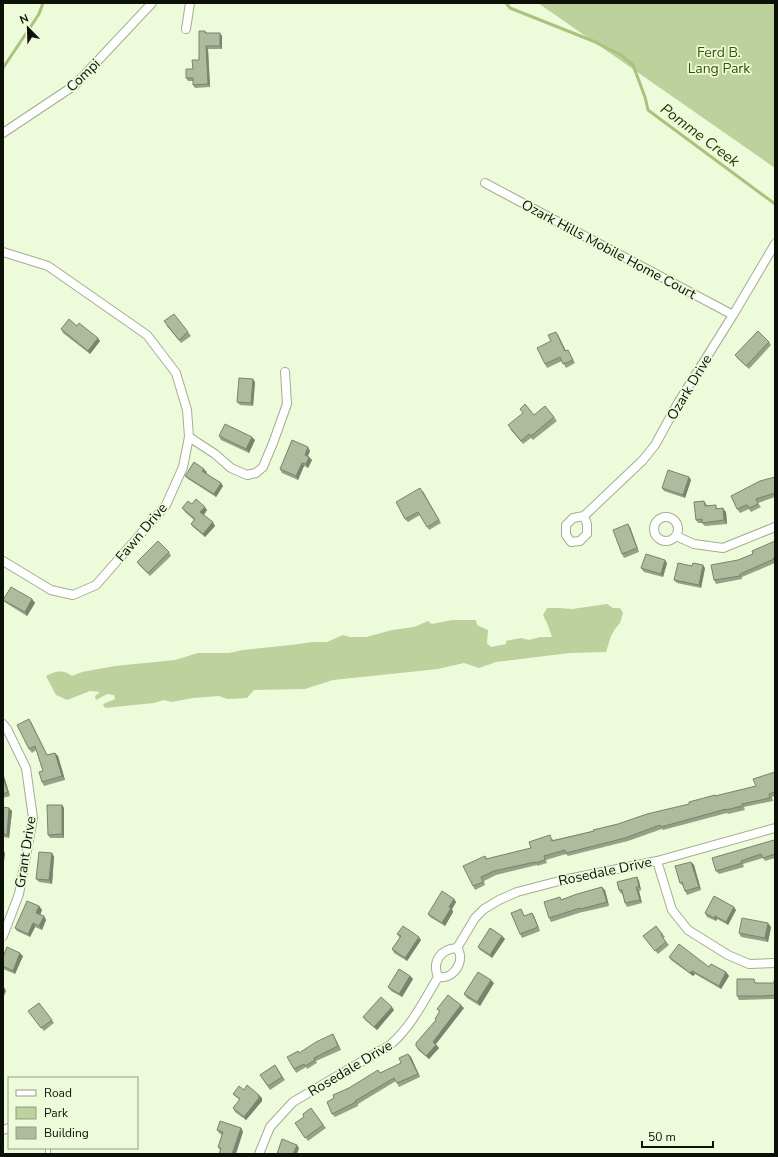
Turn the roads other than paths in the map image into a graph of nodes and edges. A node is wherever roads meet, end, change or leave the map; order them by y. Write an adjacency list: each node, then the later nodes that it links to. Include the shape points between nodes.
1 (152, 3): 4 (street, Compi, via 75,85)
2 (190, 3): 3 (street)
3 (186, 29)
4 (3, 133)
5 (485, 183): 8 (street, Ozark Hills Mobile Home Court)
6 (775, 244): 8 (street, Ozark Drive)
7 (3, 252): 10 (street, Fawn Drive, via 48,266 147,335 176,373 187,410)
8 (733, 315): 11 (street, Ozark Drive, via 655,445 643,460)
9 (285, 372): 10 (street, via 287,404 263,467 256,473 247,475 231,468)
10 (189, 437): 14 (street, Fawn Drive, via 183,467 166,505 96,584 73,595 51,590)
11 (584, 516)
12 (775, 527): 13 (street, via 723,548 694,544)
13 (676, 536)
14 (3, 561)
15 (3, 724): 18 (street, Grant Drive, via 26,768 33,818 19,894)
16 (775, 828): 17 (street, Rosedale Drive)
17 (657, 861): 19 (street, Rosedale Drive, via 517,892 484,909 475,918); 20 (street, via 672,910 688,930 728,955 749,964)
18 (3, 936)
19 (457, 948): 21 (street, via 447,950 437,959); 21 (street, via 461,957 459,965 453,973)
20 (775, 963)
21 (438, 977): 22 (street, Rosedale Drive, via 398,1038 293,1102 270,1127)
22 (259, 1154)

